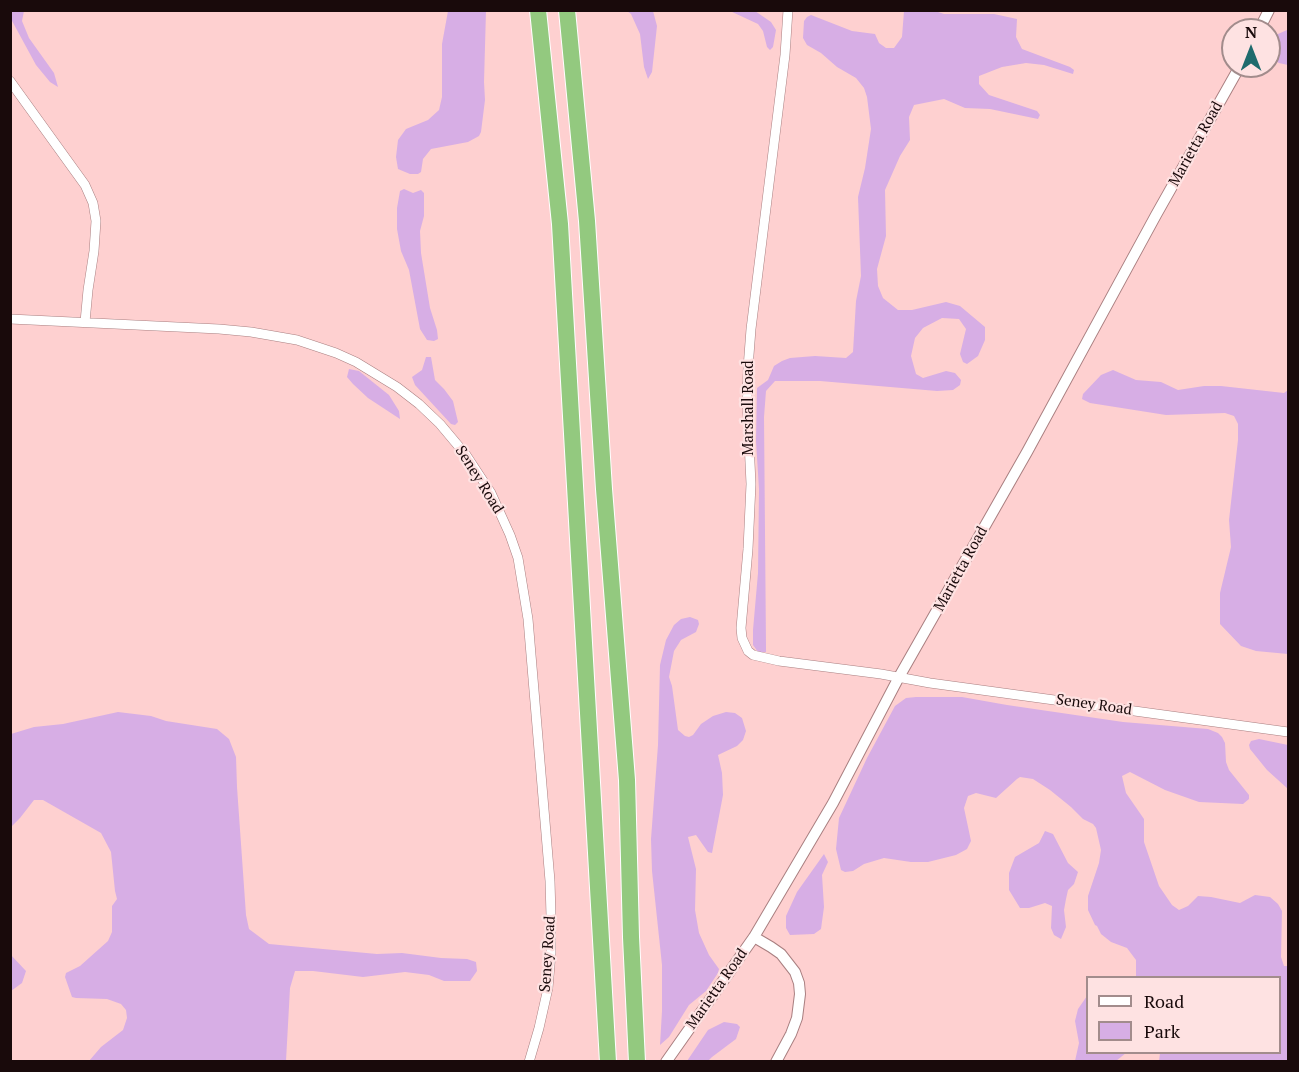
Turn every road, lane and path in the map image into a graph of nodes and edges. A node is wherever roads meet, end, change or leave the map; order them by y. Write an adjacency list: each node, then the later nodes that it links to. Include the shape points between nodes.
1 (538, 10): 12 (highway, via 560,224)
2 (567, 10): 13 (highway, via 587,221 627,780)
3 (788, 10): 8 (street, Marshall Road, via 748,369 751,484 742,638 748,651 768,660)
4 (1233, 78): 8 (street, Marietta Road)
5 (10, 81): 7 (street, via 85,185 93,202 94,251)
6 (10, 319): 7 (street, Seney Road)
7 (85, 322): 11 (street, Seney Road, via 251,332 297,340 336,353 376,374 419,404 466,455 491,494 518,558 524,595 550,881 548,988)
8 (899, 677): 9 (street, Seney Road); 10 (street, Marietta Road, via 833,803)
9 (1288, 732)
10 (754, 937): 14 (street, Marietta Road); 15 (street, via 781,954 799,983 797,1018)
11 (529, 1062)
12 (608, 1062)
13 (637, 1062)
14 (666, 1062)
15 (776, 1062)

